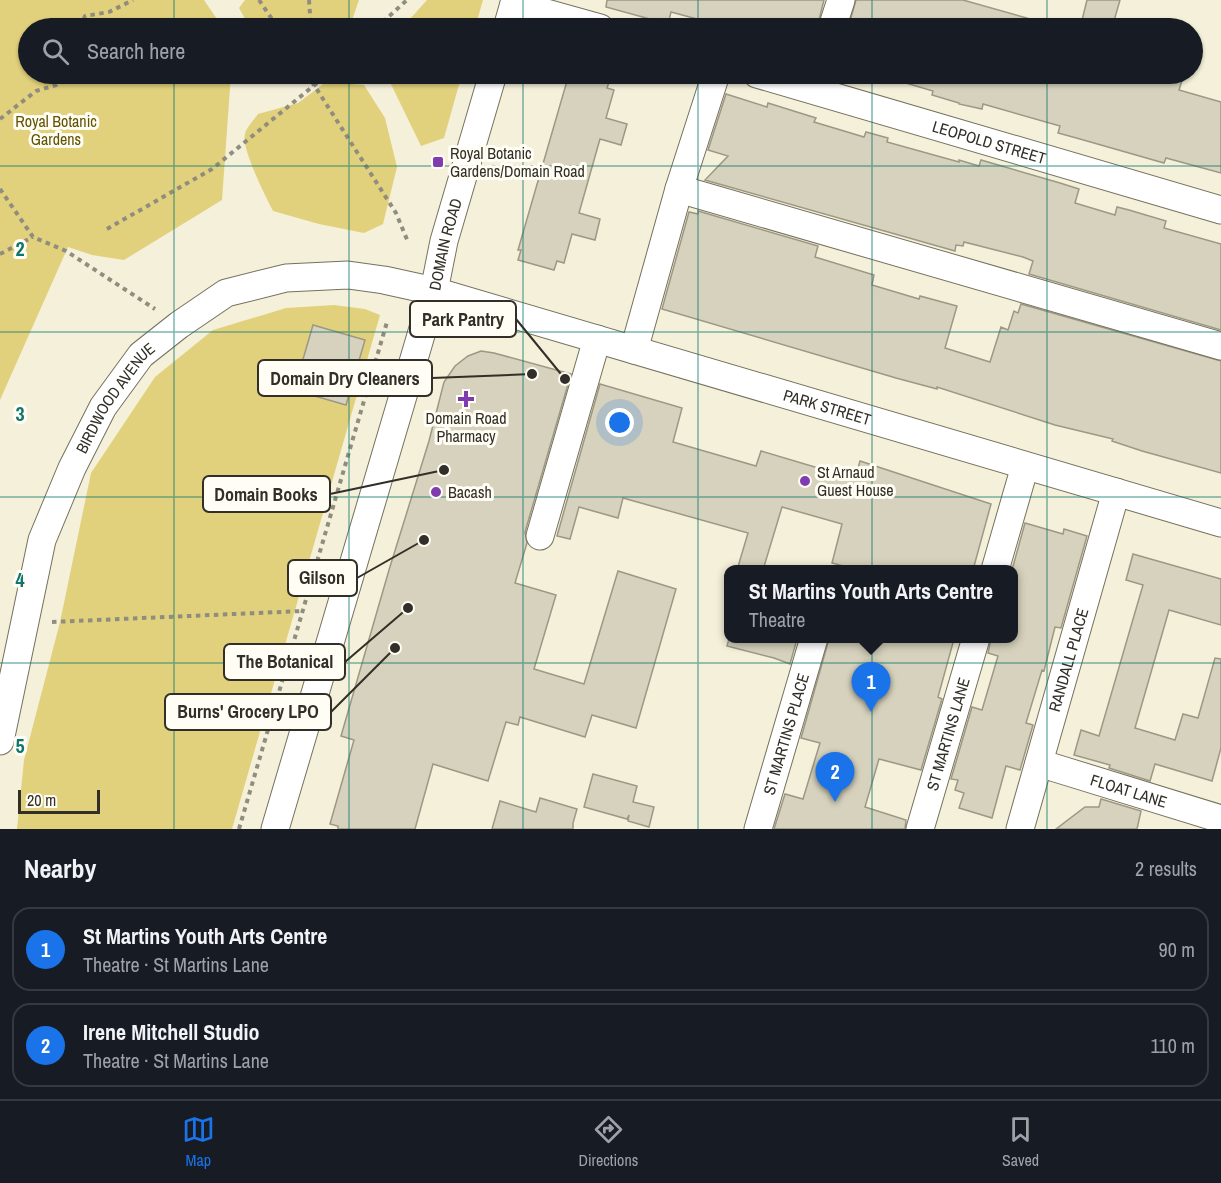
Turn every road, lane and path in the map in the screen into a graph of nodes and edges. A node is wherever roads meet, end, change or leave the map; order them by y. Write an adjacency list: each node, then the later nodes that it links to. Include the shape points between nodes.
1 (133, 0): 7 (path)
2 (259, 0): 8 (path)
3 (309, 0): 9 (path)
4 (407, 0): 10 (path)
5 (841, 0): 12 (street)
6 (512, 11): 11 (street)
7 (84, 18)
8 (271, 18)
9 (310, 18)
10 (387, 18)
11 (548, 18)
12 (835, 18)
13 (57, 84): 18 (path, via 36,91)
14 (490, 84): 26 (street, DOMAIN ROAD, via 444,241)
15 (713, 84): 20 (street)
16 (823, 84): 21 (street, LEOPOLD STREET)
17 (315, 86): 22 (path, via 212,169); 24 (path, via 396,213)
18 (0, 118)
19 (0, 189): 23 (path)
20 (679, 189): 30 (street); 31 (street)
21 (1221, 210)
22 (107, 229)
23 (33, 237): 25 (path); 28 (path, via 66,251)
24 (408, 242)
25 (0, 254)
26 (434, 291): 28 (street, BIRDWOOD AVENUE, via 348,275 286,278 226,293); 29 (street, PARK STREET); 45 (street, DOMAIN ROAD)
27 (387, 322): 37 (path)
28 (179, 325): 38 (street, BIRDWOOD AVENUE, via 141,355 103,407 42,540)
29 (597, 339): 31 (street, PARK STREET); 35 (street)
30 (1221, 346)
31 (634, 350): 32 (street, PARK STREET)
32 (1025, 466): 33 (street, PARK STREET); 36 (street)
33 (1116, 492): 34 (street, PARK STREET); 42 (street, RANDALL PLACE)
34 (1221, 523)
35 (540, 536)
36 (996, 565)
37 (303, 611): 38 (path); 44 (path)
38 (23, 624): 41 (street, BIRDWOOD AVENUE)
39 (813, 643): 46 (street, ST MARTINS PLACE)
40 (975, 643): 47 (street, ST MARTINS LANE)
41 (0, 741)
42 (1039, 763): 43 (street, FLOAT LANE); 48 (street, RANDALL PLACE)
43 (1221, 819)
44 (239, 829)
45 (275, 829)
46 (758, 829)
47 (920, 829)
48 (1020, 829)

